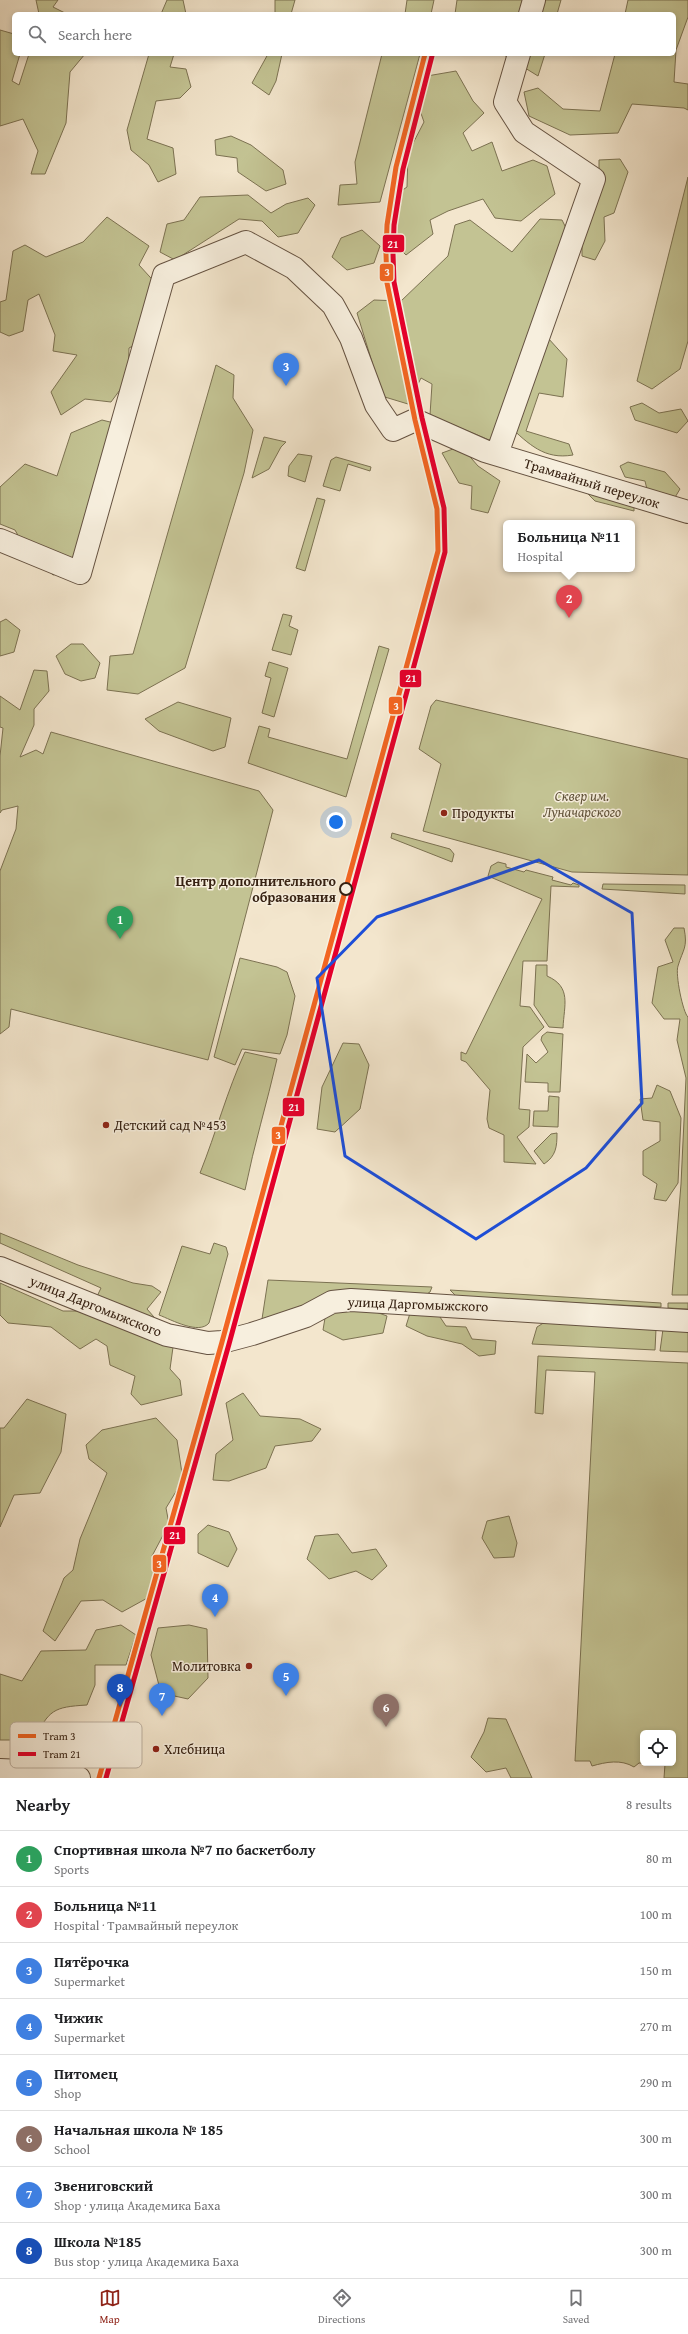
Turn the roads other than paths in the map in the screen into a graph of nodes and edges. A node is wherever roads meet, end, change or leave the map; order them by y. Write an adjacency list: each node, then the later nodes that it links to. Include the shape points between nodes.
1 (534, 0): 2 (street)
2 (531, 12)
3 (518, 56): 4 (street, via 505,102 524,132 594,179)
4 (497, 454): 5 (street, Трамвайный переулок); 6 (street, Трамвайный переулок, via 415,420 393,430 376,405 351,338 333,306 294,268 246,242 164,275 80,572)
5 (688, 512)
6 (0, 540)
7 (0, 1268): 8 (street, улица Даргомыжского, via 167,1335 208,1343 252,1334 306,1316 332,1302 351,1300)
8 (688, 1321)
9 (0, 1770): 10 (street, via 44,1772)
10 (79, 1778)

